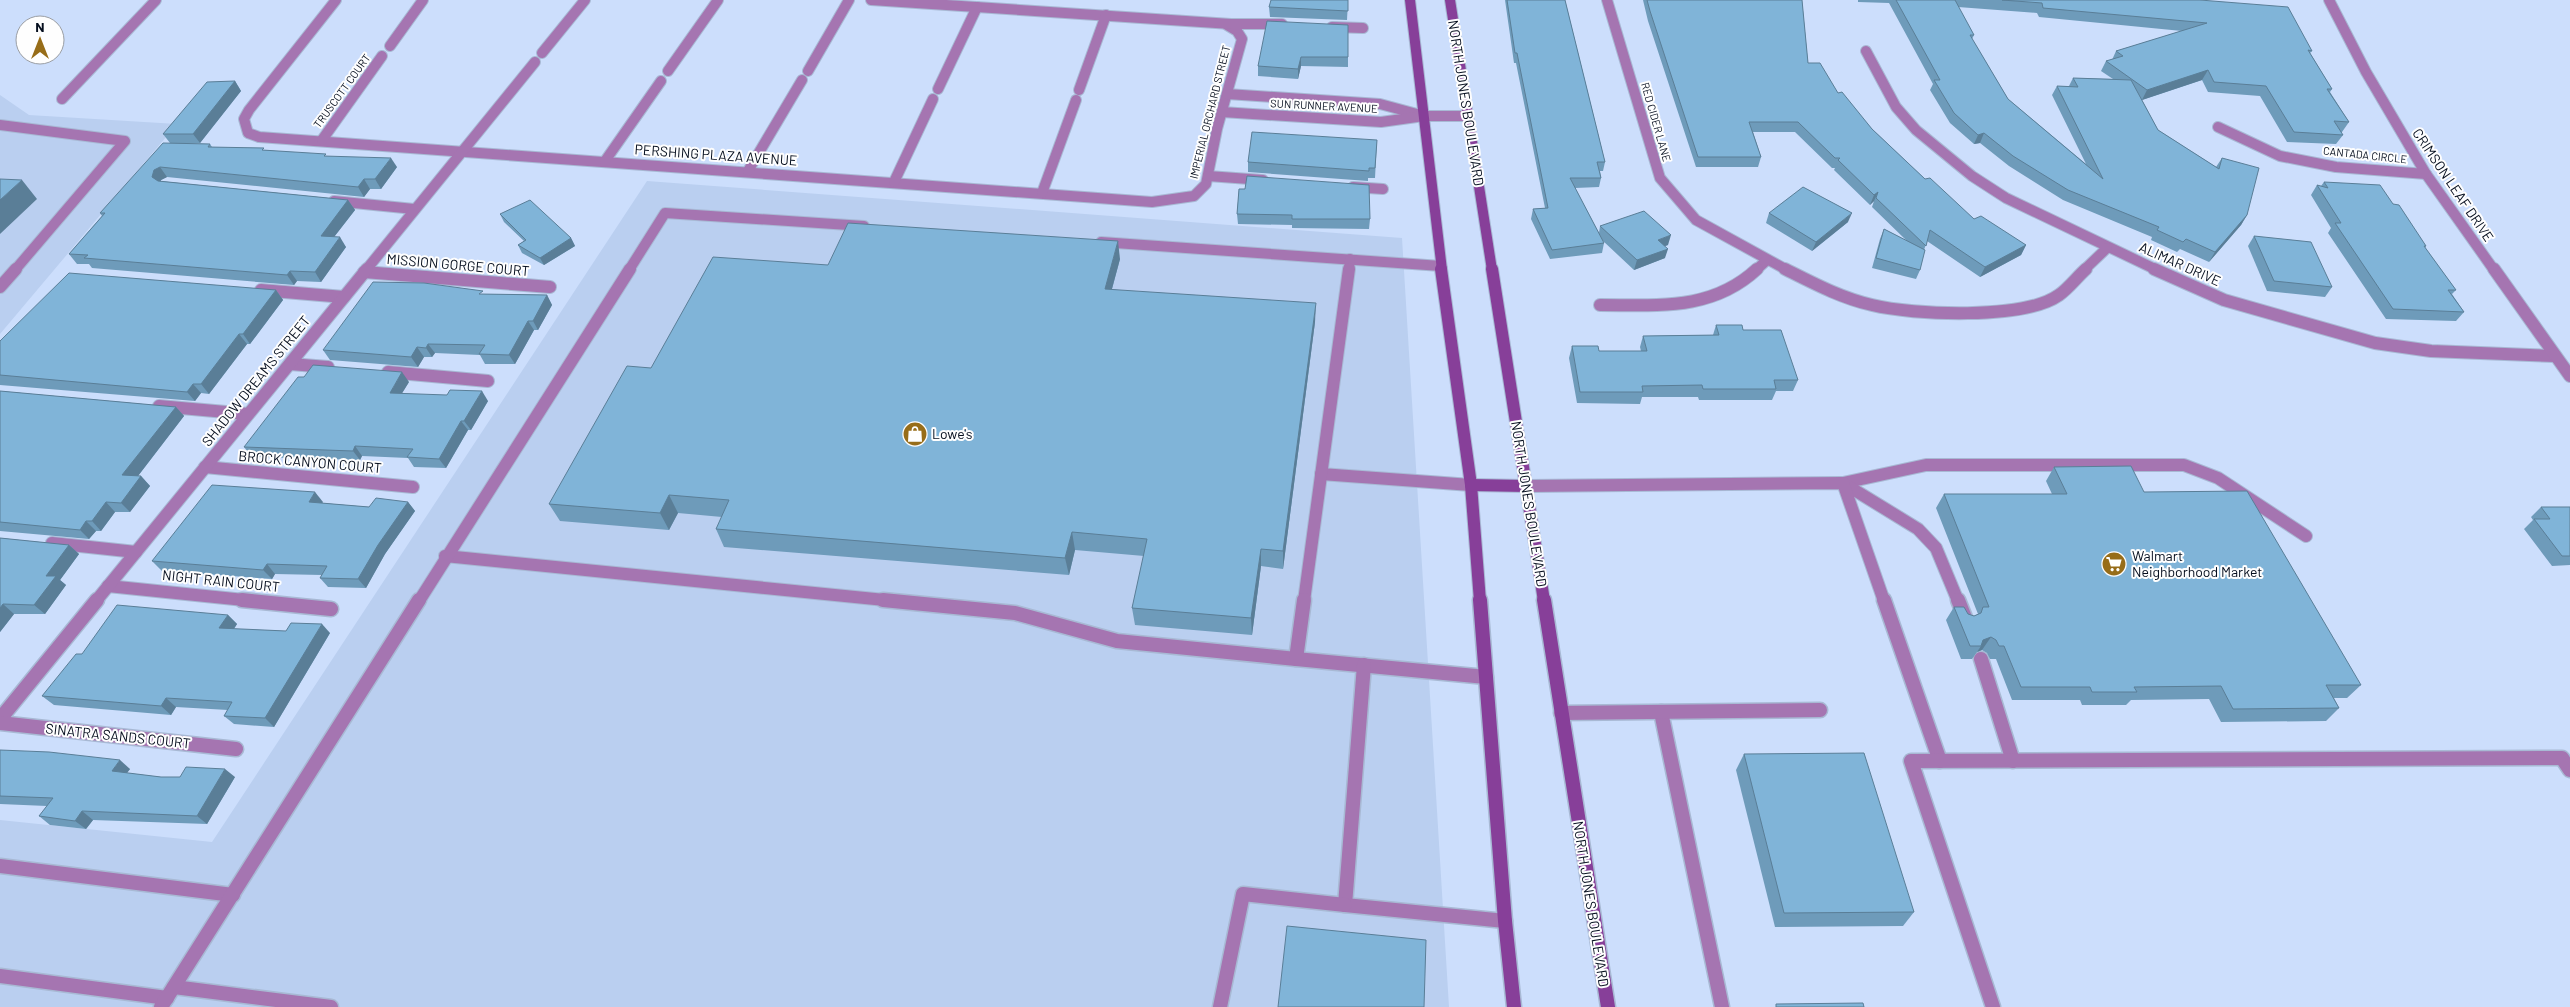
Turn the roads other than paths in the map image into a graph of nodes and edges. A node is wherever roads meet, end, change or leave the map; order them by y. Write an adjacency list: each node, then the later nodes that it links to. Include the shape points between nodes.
1 (156, 0): 27 (street)
2 (336, 0): 34 (street, PERSHING PLAZA AVENUE, via 244,119 248,134 259,137)
3 (423, 0): 18 (street)
4 (586, 0): 35 (street, SHADOW DREAMS STREET)
5 (718, 0): 21 (street)
6 (850, 0): 22 (street)
7 (871, 0): 12 (street)
8 (1410, 0): 30 (main road)
9 (1450, 0): 31 (main road, NORTH JONES BOULEVARD)
10 (1607, 0): 52 (street, RED CIDER LANE, via 1660,178 1696,220)
11 (2327, 0): 38 (street, CRIMSON LEAF DRIVE)
12 (977, 7): 13 (street); 25 (street)
13 (1106, 15): 14 (street); 44 (street)
14 (1227, 25): 15 (street); 26 (street, IMPERIAL ORCHARD STREET, via 1242,39)
15 (1296, 25)
16 (1325, 26): 17 (street)
17 (1363, 28)
18 (390, 46)
19 (1866, 51): 50 (street, ALIMAR DRIVE, via 1896,107 1916,130 1972,176 2006,198)
20 (382, 56): 34 (street, TRUSCOTT COURT)
21 (668, 71)
22 (808, 71)
23 (802, 80): 37 (street)
24 (661, 81): 36 (street)
25 (938, 89)
26 (1227, 94): 29 (street, IMPERIAL ORCHARD STREET); 30 (street, SUN RUNNER AVENUE, via 1380,104)
27 (62, 99)
28 (933, 99): 41 (street)
29 (1222, 112): 30 (street, SUN RUNNER AVENUE, via 1381,122); 39 (street, IMPERIAL ORCHARD STREET)
30 (1424, 116): 31 (street, SUN RUNNER AVENUE); 53 (main road)
31 (1468, 116): 72 (main road, NORTH JONES BOULEVARD)
32 (0, 125): 55 (street, via 125,141)
33 (2218, 127): 38 (street, CANTADA CIRCLE, via 2280,156 2336,167)
34 (322, 140): 35 (street, PERSHING PLAZA AVENUE)
35 (463, 150): 36 (street, PERSHING PLAZA AVENUE); 47 (street, SHADOW DREAMS STREET)
36 (605, 161): 37 (street, PERSHING PLAZA AVENUE)
37 (748, 171): 41 (street, PERSHING PLAZA AVENUE)
38 (2426, 174): 60 (street, CRIMSON LEAF DRIVE)
39 (1208, 176): 40 (street); 45 (street, IMPERIAL ORCHARD STREET, via 1201,190)
40 (1276, 181)
41 (894, 182): 44 (street, PERSHING PLAZA AVENUE)
42 (1344, 186): 43 (street)
43 (1383, 189)
44 (1042, 193): 45 (street, PERSHING PLAZA AVENUE, via 1152,202)
45 (1182, 199)
46 (325, 200): 47 (street)
47 (414, 209): 54 (street, SHADOW DREAMS STREET)
48 (873, 227): 77 (street, via 665,213)
49 (1092, 242): 51 (street)
50 (2107, 248): 52 (street, RED CIDER LANE, via 2058,296 2030,307 1995,312 1916,312 1872,306 1829,291); 60 (street, ALIMAR DRIVE, via 2224,300 2375,342 2431,351)
51 (1350, 260): 53 (street); 69 (street)
52 (1767, 260): 59 (street, via 1734,288 1707,298 1678,303)
53 (1442, 266): 71 (main road)
54 (364, 272): 56 (street, MISSION GORGE COURT); 58 (street, SHADOW DREAMS STREET)
55 (2, 282)
56 (550, 287)
57 (246, 288): 58 (street)
58 (344, 296): 61 (street, SHADOW DREAMS STREET)
59 (1600, 305)
60 (2555, 356): 64 (street, CRIMSON LEAF DRIVE)
61 (290, 364): 62 (street); 67 (street, SHADOW DREAMS STREET)
62 (339, 368)
63 (379, 371): 65 (street)
64 (2570, 376)
65 (488, 381)
66 (149, 405): 67 (street)
67 (248, 414): 68 (street, SHADOW DREAMS STREET)
68 (205, 467): 73 (street, BROCK CANYON COURT); 76 (street, SHADOW DREAMS STREET)
69 (1322, 474): 71 (street); 81 (street)
70 (1843, 483): 72 (street); 74 (street, via 1926,465 2184,465 2218,478); 80 (street, via 1918,529 1936,548); 90 (street)
71 (1471, 485): 72 (main road); 84 (main road)
72 (1526, 486): 87 (main road, NORTH JONES BOULEVARD)
73 (413, 487)
74 (2306, 536)
75 (39, 542): 76 (street)
76 (136, 552): 78 (street, SHADOW DREAMS STREET)
77 (445, 556): 81 (street, via 1015,613 1117,641); 94 (street)
78 (108, 586): 79 (street, NIGHT RAIN COURT); 88 (street, SHADOW DREAMS STREET)
79 (331, 609)
80 (1966, 620)
81 (1296, 659): 83 (street)
82 (1981, 659): 91 (street)
83 (1364, 665): 84 (street); 95 (street)
84 (1486, 677): 96 (main road)
85 (1820, 710): 86 (street)
86 (1661, 712): 87 (street); 103 (street)
87 (1562, 713): 102 (main road, NORTH JONES BOULEVARD)
88 (1, 718): 89 (street, SINATRA SANDS COURT)
89 (236, 749)
90 (1940, 761): 91 (street); 104 (street, via 1911,761)
91 (2013, 761): 92 (street, via 2562,758)
92 (2570, 770)
93 (0, 866): 94 (street)
94 (233, 894): 98 (street)
95 (1345, 905): 96 (street); 100 (street, via 1243,894)
96 (1505, 921): 101 (main road)
97 (0, 976): 98 (street)
98 (167, 997): 99 (street)
99 (331, 1007)
100 (1220, 1007)
101 (1514, 1007)
102 (1608, 1007)
103 (1722, 1007)
104 (1993, 1007)

